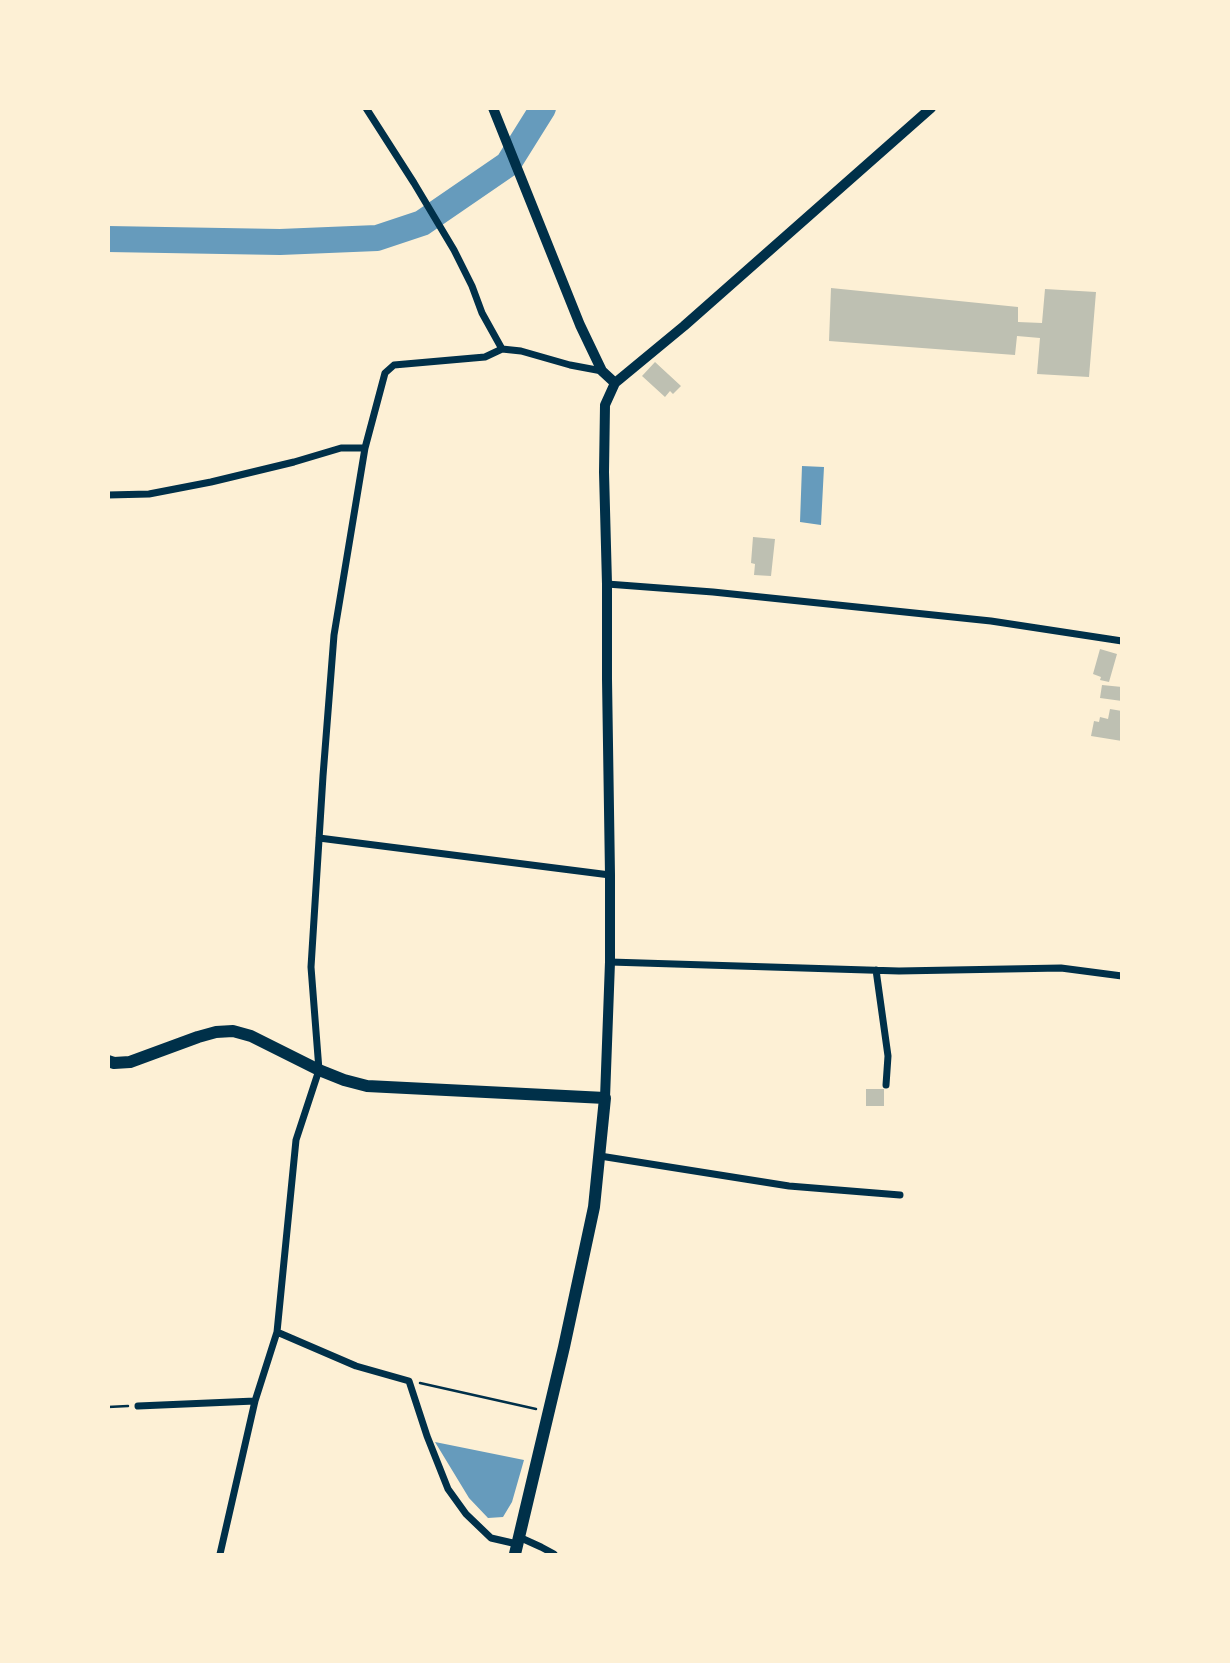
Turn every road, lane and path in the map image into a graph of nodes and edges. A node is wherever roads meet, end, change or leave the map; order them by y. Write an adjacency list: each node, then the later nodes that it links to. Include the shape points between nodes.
1 (366, 108): 4 (street, via 454,250)
2 (931, 108): 6 (street)
3 (494, 113): 5 (street)
4 (502, 349): 5 (street); 7 (street, via 485,357 394,365 385,373)
5 (602, 371): 6 (street)
6 (615, 383): 9 (street, via 605,405)
7 (365, 448): 8 (street, via 341,448 223,480 149,494); 11 (street, via 334,635)
8 (108, 495)
9 (607, 584): 10 (street, via 991,621); 12 (street)
10 (1122, 641)
11 (319, 838): 12 (street); 17 (street, via 311,967)
12 (610, 875): 13 (street)
13 (610, 962): 14 (street); 19 (street)
14 (876, 970): 15 (street, via 1061,968); 18 (street, via 888,1056)
15 (1122, 976)
16 (108, 1061): 17 (main road, via 130,1062 198,1037 233,1031)
17 (319, 1070): 19 (main road, via 367,1086); 22 (street, via 296,1140)
18 (886, 1085)
19 (605, 1098): 20 (main road)
20 (600, 1156): 21 (street, via 789,1186); 27 (main road, via 594,1207)
21 (900, 1195)
22 (277, 1332): 23 (street, via 356,1366); 24 (street)
23 (410, 1381): 27 (path); 28 (street, via 448,1489 491,1538)
24 (255, 1401): 25 (street); 29 (street)
25 (138, 1406): 26 (path)
26 (108, 1407)
27 (548, 1412): 28 (main road)
28 (517, 1545): 30 (street, via 541,1547)
29 (220, 1555)
30 (554, 1555)

